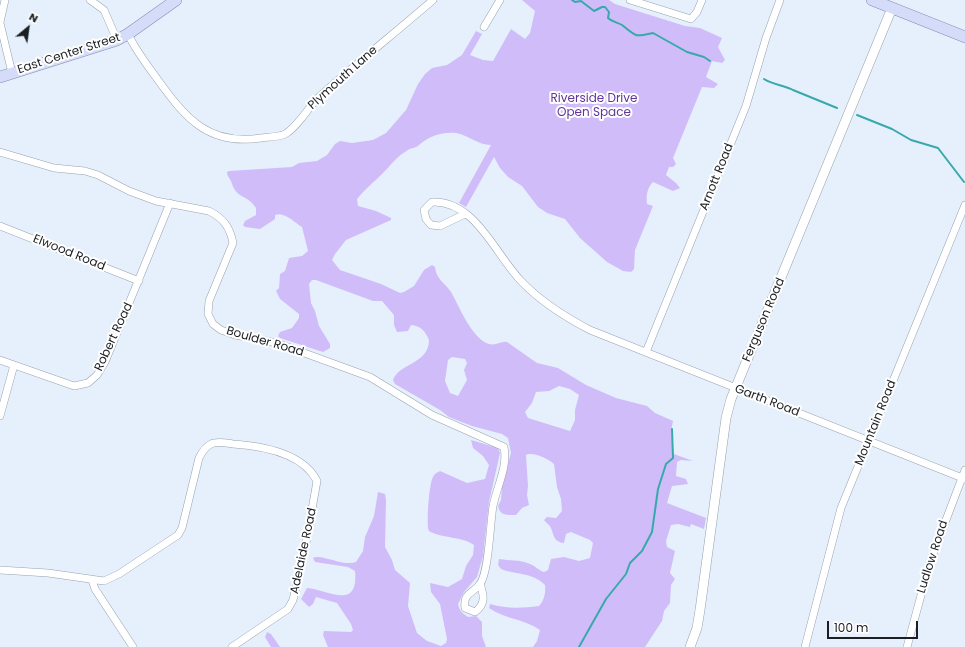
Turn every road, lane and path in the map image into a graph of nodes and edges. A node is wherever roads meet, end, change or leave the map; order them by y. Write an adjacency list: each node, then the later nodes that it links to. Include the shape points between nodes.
1 (5, 0): 11 (street)
2 (90, 0): 15 (street, via 104,10)
3 (176, 0): 13 (main road, East Center Street)
4 (434, 0): 13 (street, Plymouth Lane, via 319,97 285,134 257,138 237,140 220,137 191,121 134,47)
5 (500, 0): 12 (street)
6 (630, 0): 7 (street, via 691,19)
7 (702, 0)
8 (780, 0): 24 (street, Arnott Road, via 746,106)
9 (872, 0): 10 (main road)
10 (892, 8): 14 (main road); 27 (street, Ferguson Road)
11 (0, 22): 16 (street)
12 (484, 27)
13 (128, 34): 15 (main road, East Center Street)
14 (965, 37)
15 (117, 40): 16 (main road, East Center Street)
16 (12, 73): 17 (main road, East Center Street)
17 (0, 77)
18 (0, 152): 19 (street, Boulder Road, via 54,168 85,171 144,198)
19 (170, 203): 23 (street, Robert Road); 34 (street, Boulder Road, via 217,215 226,222 231,234 231,251 209,301 208,314 213,324 221,330 276,343 370,377 432,415 504,447 506,457 493,506 487,560)
20 (965, 205): 29 (street, Mountain Road)
21 (464, 214): 21 (street, Garth Road, via 442,201 432,202 424,210 426,220 431,225 440,226); 24 (street, Garth Road, via 476,222 522,282 557,312 590,330)
22 (0, 226): 23 (street, Elwood Road)
23 (139, 281): 26 (street, Robert Road, via 105,362 88,383 74,386)
24 (646, 352): 27 (street, Garth Road)
25 (0, 360): 26 (street, Robert Road)
26 (14, 365): 28 (street)
27 (735, 389): 29 (street, Garth Road); 37 (street, Ferguson Road, via 726,418 700,610)
28 (0, 416)
29 (869, 439): 31 (street, Garth Road); 38 (street, Mountain Road, via 841,508)
30 (965, 470): 31 (street, Ludlow Road)
31 (963, 478): 39 (street, Ludlow Road, via 930,562)
32 (0, 570): 33 (street, via 48,573)
33 (92, 580): 35 (street, via 95,589); 36 (street, Adelaide Road, via 104,581 119,574 178,535 182,528 199,458 204,449 212,444 255,445 298,461 313,473 318,481 293,600 288,608)
34 (480, 584)
35 (133, 647)
36 (232, 647)
37 (690, 647)
38 (805, 647)
39 (907, 647)

